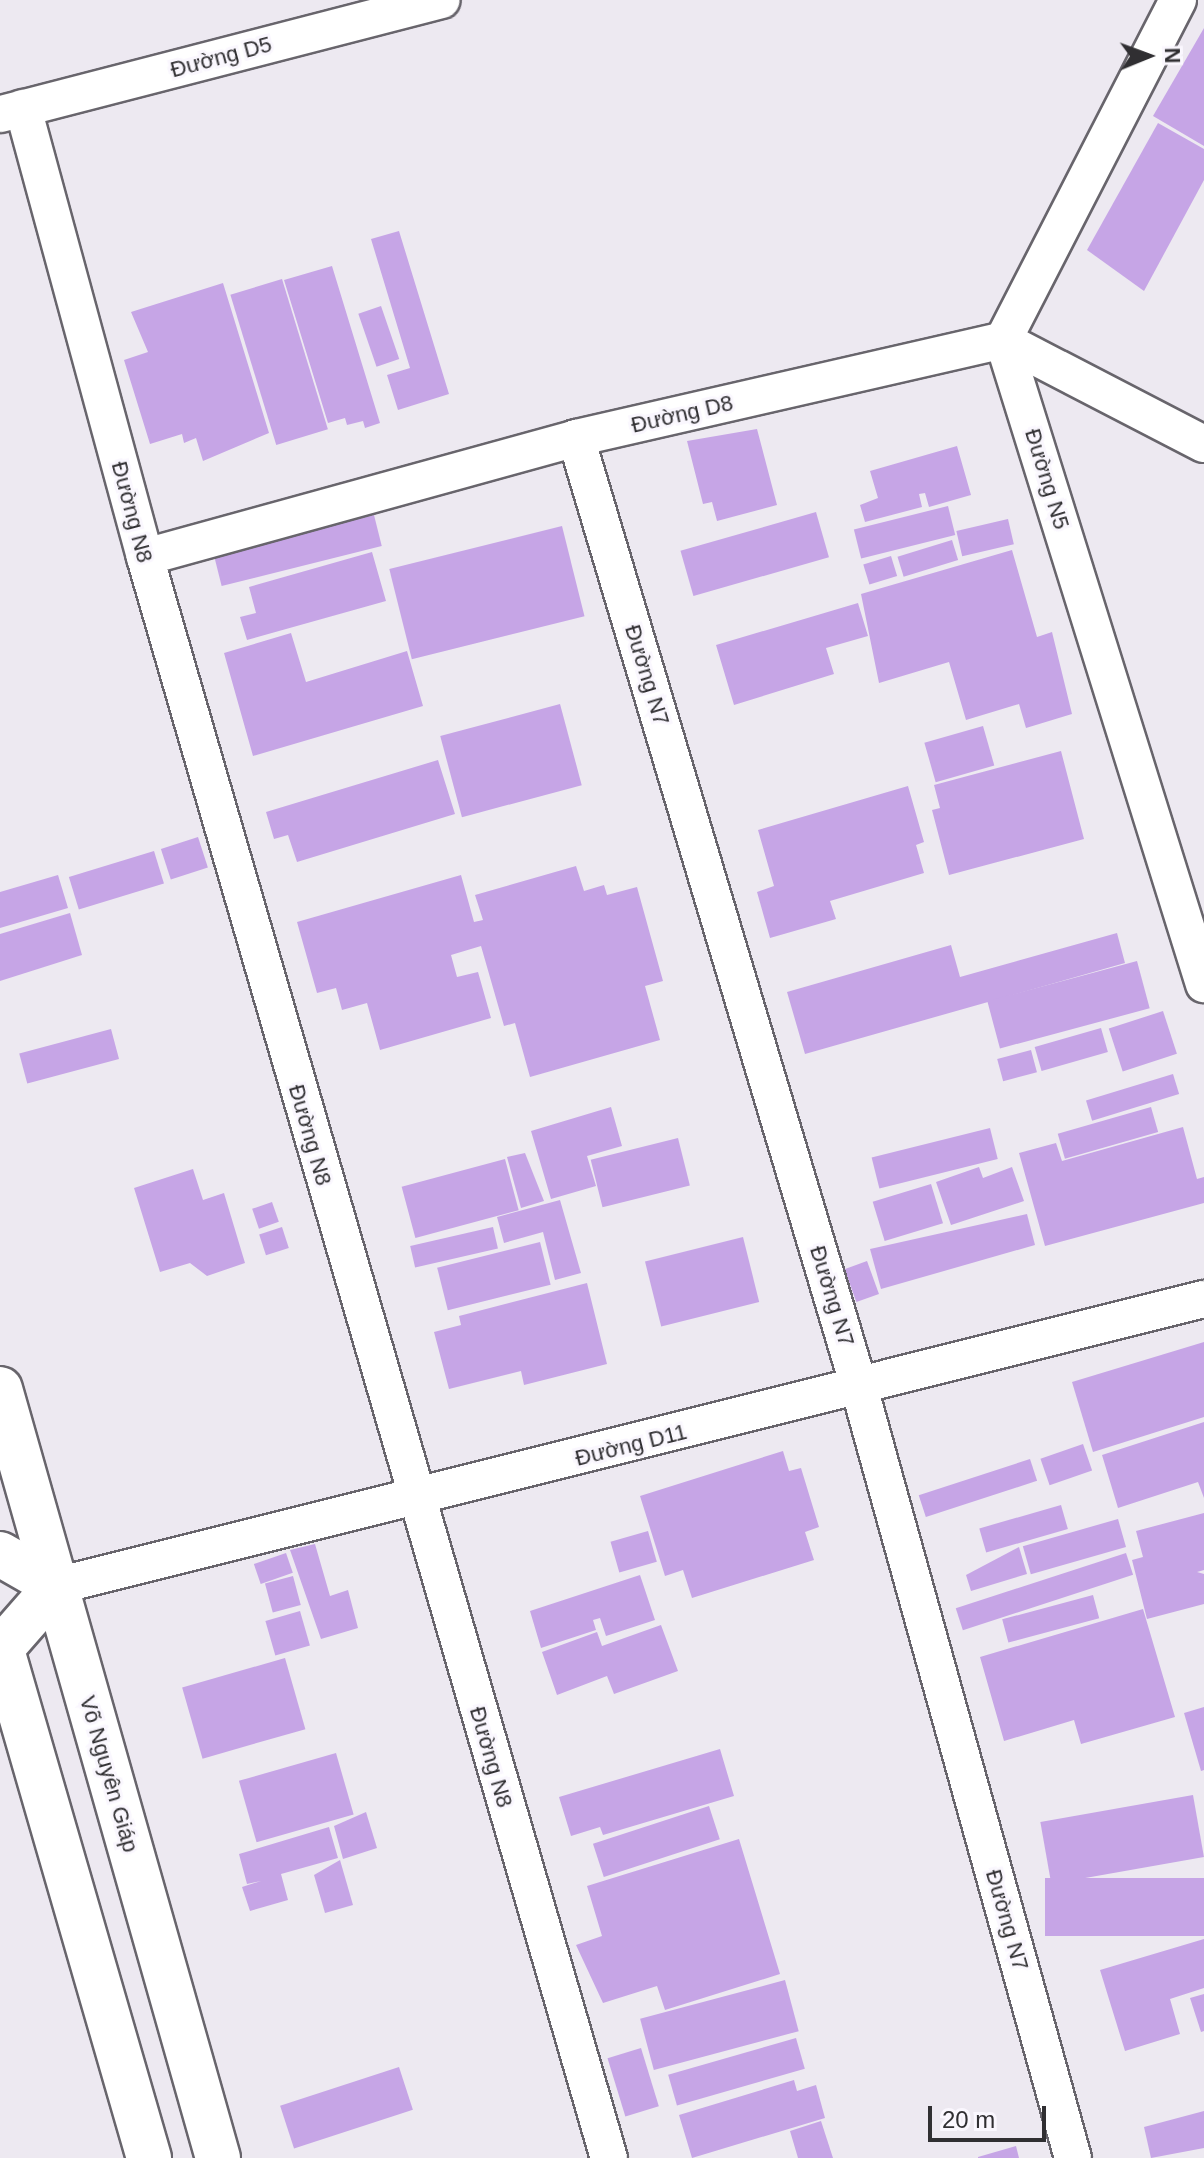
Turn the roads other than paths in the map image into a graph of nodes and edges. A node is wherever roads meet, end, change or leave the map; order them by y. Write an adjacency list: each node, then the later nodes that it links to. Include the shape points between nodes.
1 (441, 0): 3 (street, Đường D5)
2 (1178, 0): 4 (street)
3 (12, 111): 7 (street, Đường N8)
4 (1003, 340): 5 (street, Đường D8); 6 (street); 8 (street, Đường N5)
5 (576, 438): 7 (street, Đường D8); 11 (street, Đường N7)
6 (1204, 444)
7 (145, 557): 13 (street, Đường N8)
8 (1198, 940): 9 (street, Đường N5)
9 (1204, 984)
10 (1204, 1299): 11 (street, Đường D11)
11 (859, 1387): 13 (street, Đường D11); 20 (street, Đường N7)
12 (0, 1389): 15 (main road, Võ Nguyên Giáp)
13 (415, 1500): 15 (street, Đường D11); 19 (street, Đường N8)
14 (0, 1554): 15 (main road)
15 (56, 1586): 16 (main road); 18 (main road, Võ Nguyên Giáp)
16 (1, 1647): 17 (main road)
17 (149, 2158)
18 (218, 2158)
19 (609, 2158)
20 (1073, 2158)

